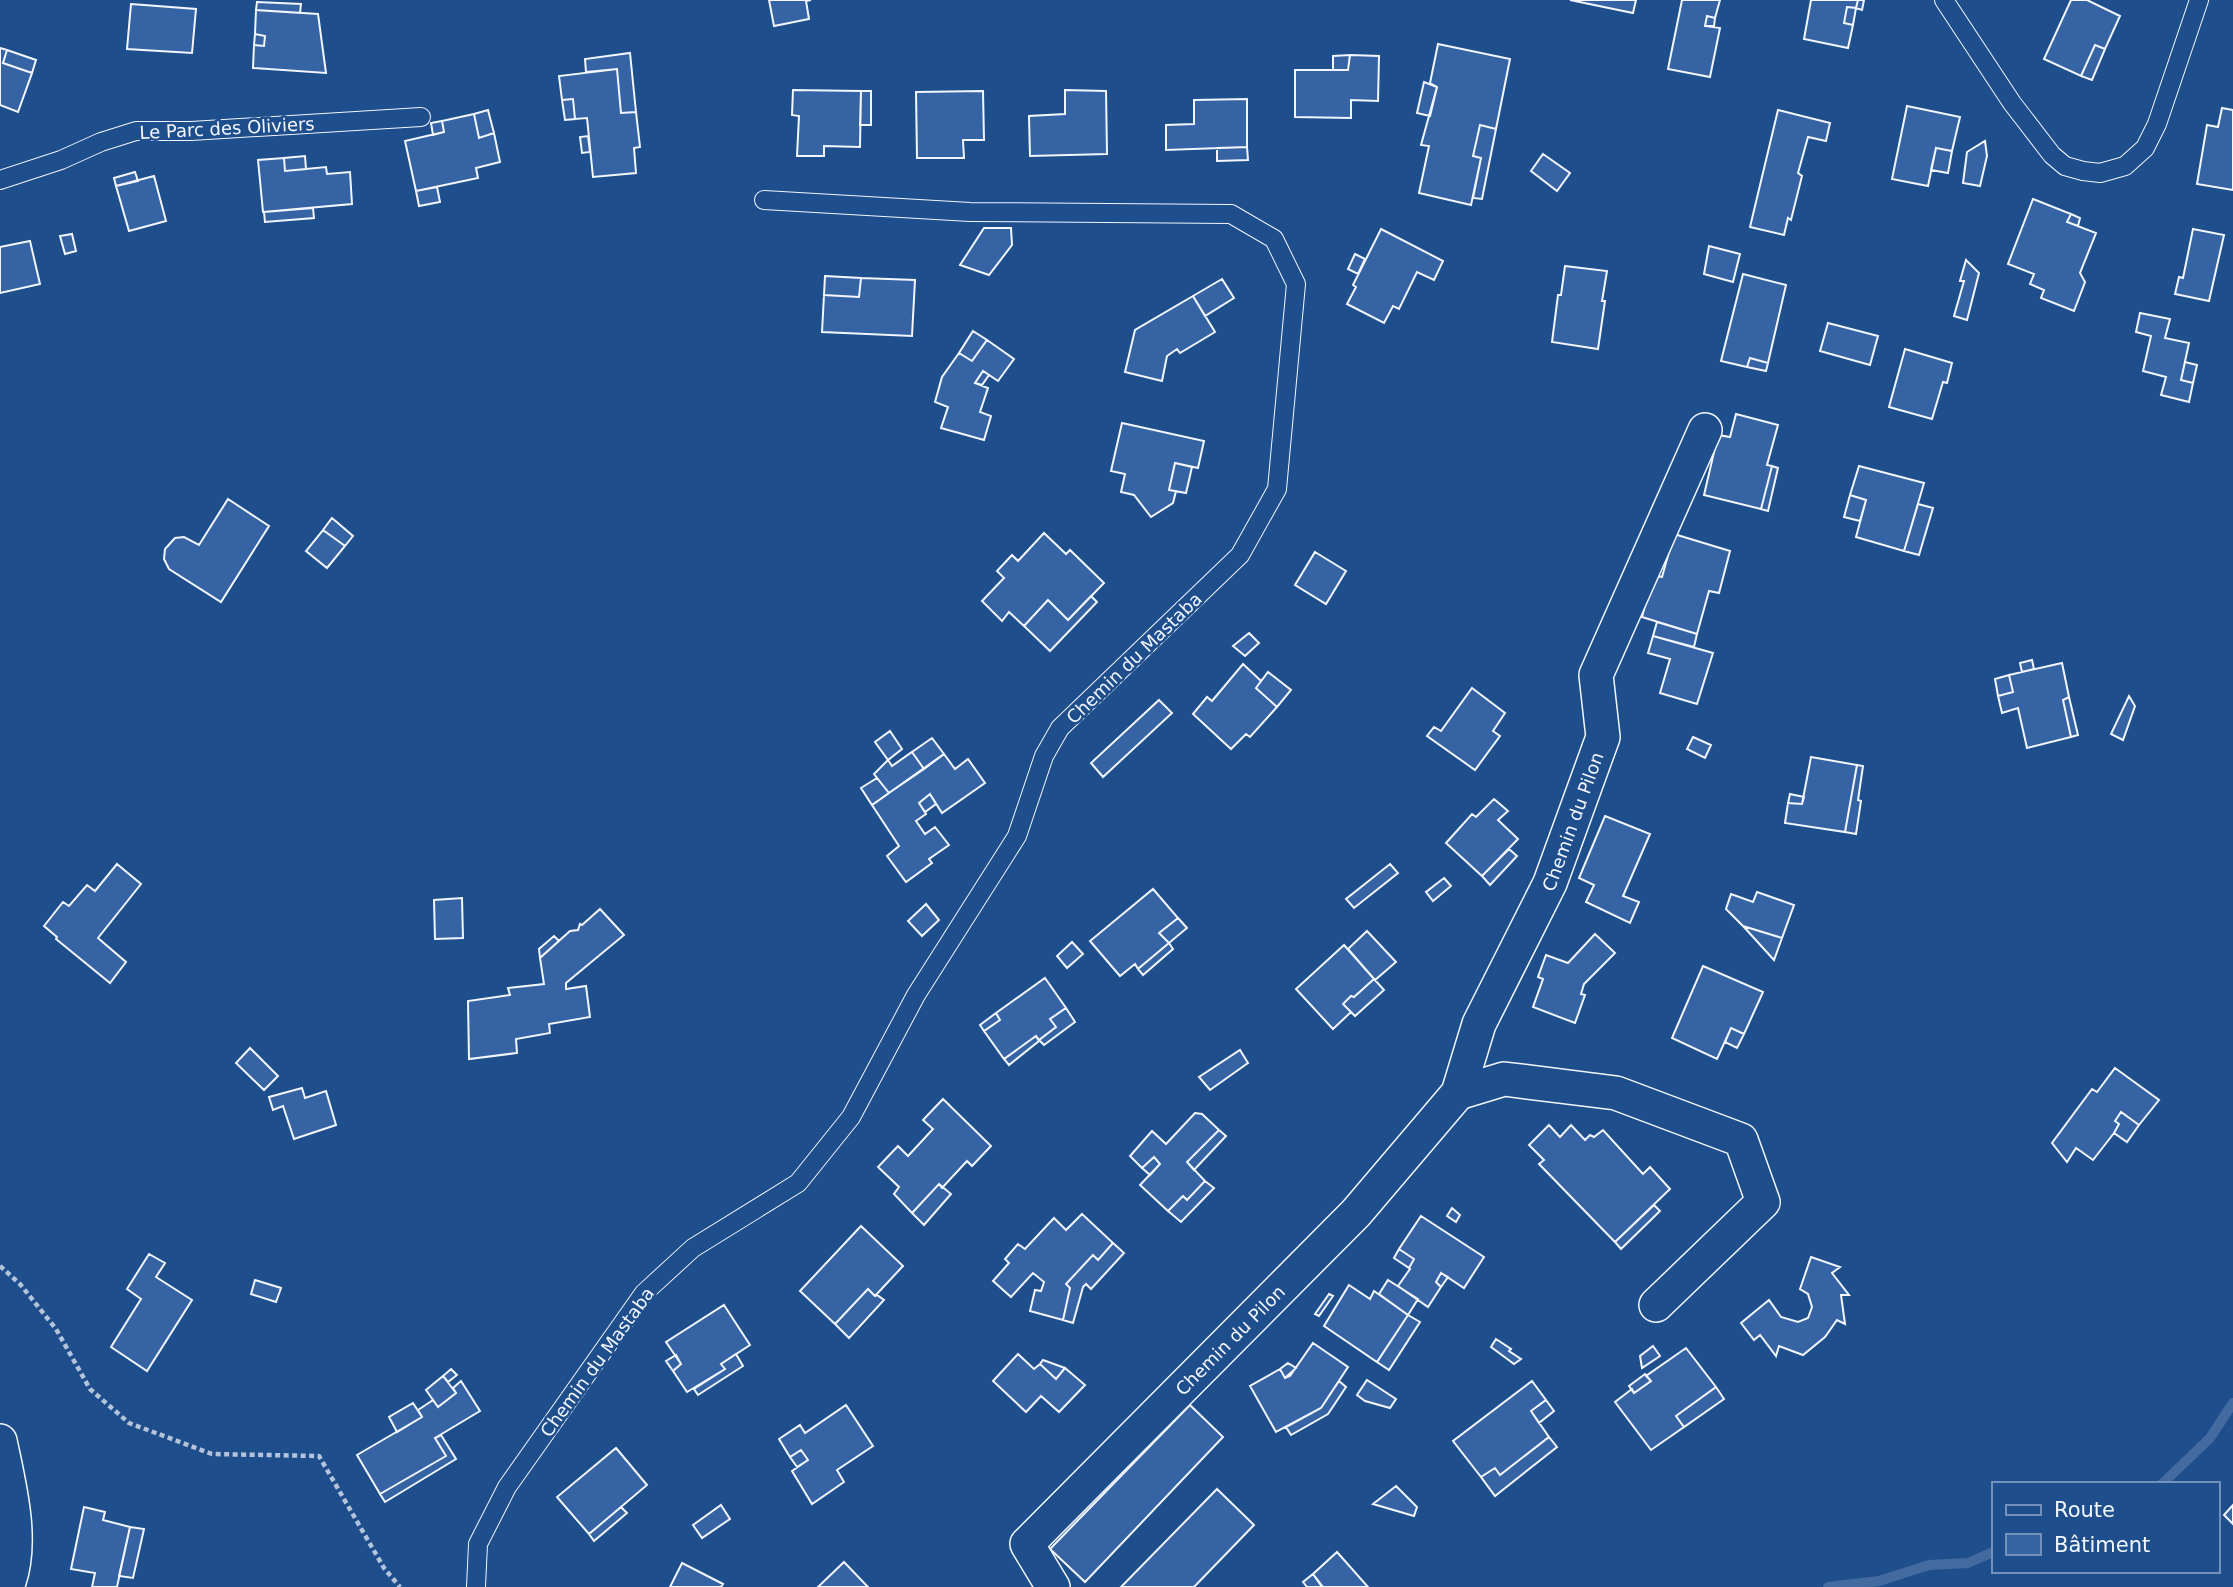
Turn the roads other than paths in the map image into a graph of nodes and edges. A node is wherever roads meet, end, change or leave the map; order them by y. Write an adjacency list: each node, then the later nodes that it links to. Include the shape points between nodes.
1 (1944, 0): 2 (lane, via 2052,155 2065,166 2100,173 2124,166 2145,148)
2 (2199, 0)
3 (421, 117): 4 (lane, Le Parc des Oliviers, via 136,131)
4 (0, 180)
5 (764, 200): 11 (lane, Chemin du Mastaba, via 970,212 1231,214 1274,239 1296,284 1277,489 1240,555 1060,728 1044,756 1017,836 916,995 851,1117 798,1183 693,1248 644,1293 507,1487 478,1544)
6 (1705, 430): 7 (street, Chemin du Pilon, via 1596,675 1603,737 1550,883 1479,1024)
7 (1458, 1093): 8 (street, via 1504,1079 1616,1094 1741,1140 1763,1202); 12 (street, Chemin du Pilon, via 1356,1213 1027,1544)
8 (1656, 1304)
9 (0, 1441): 10 (street, via 15,1511 12,1575)
10 (7, 1587)
11 (476, 1587)
12 (1053, 1587)

